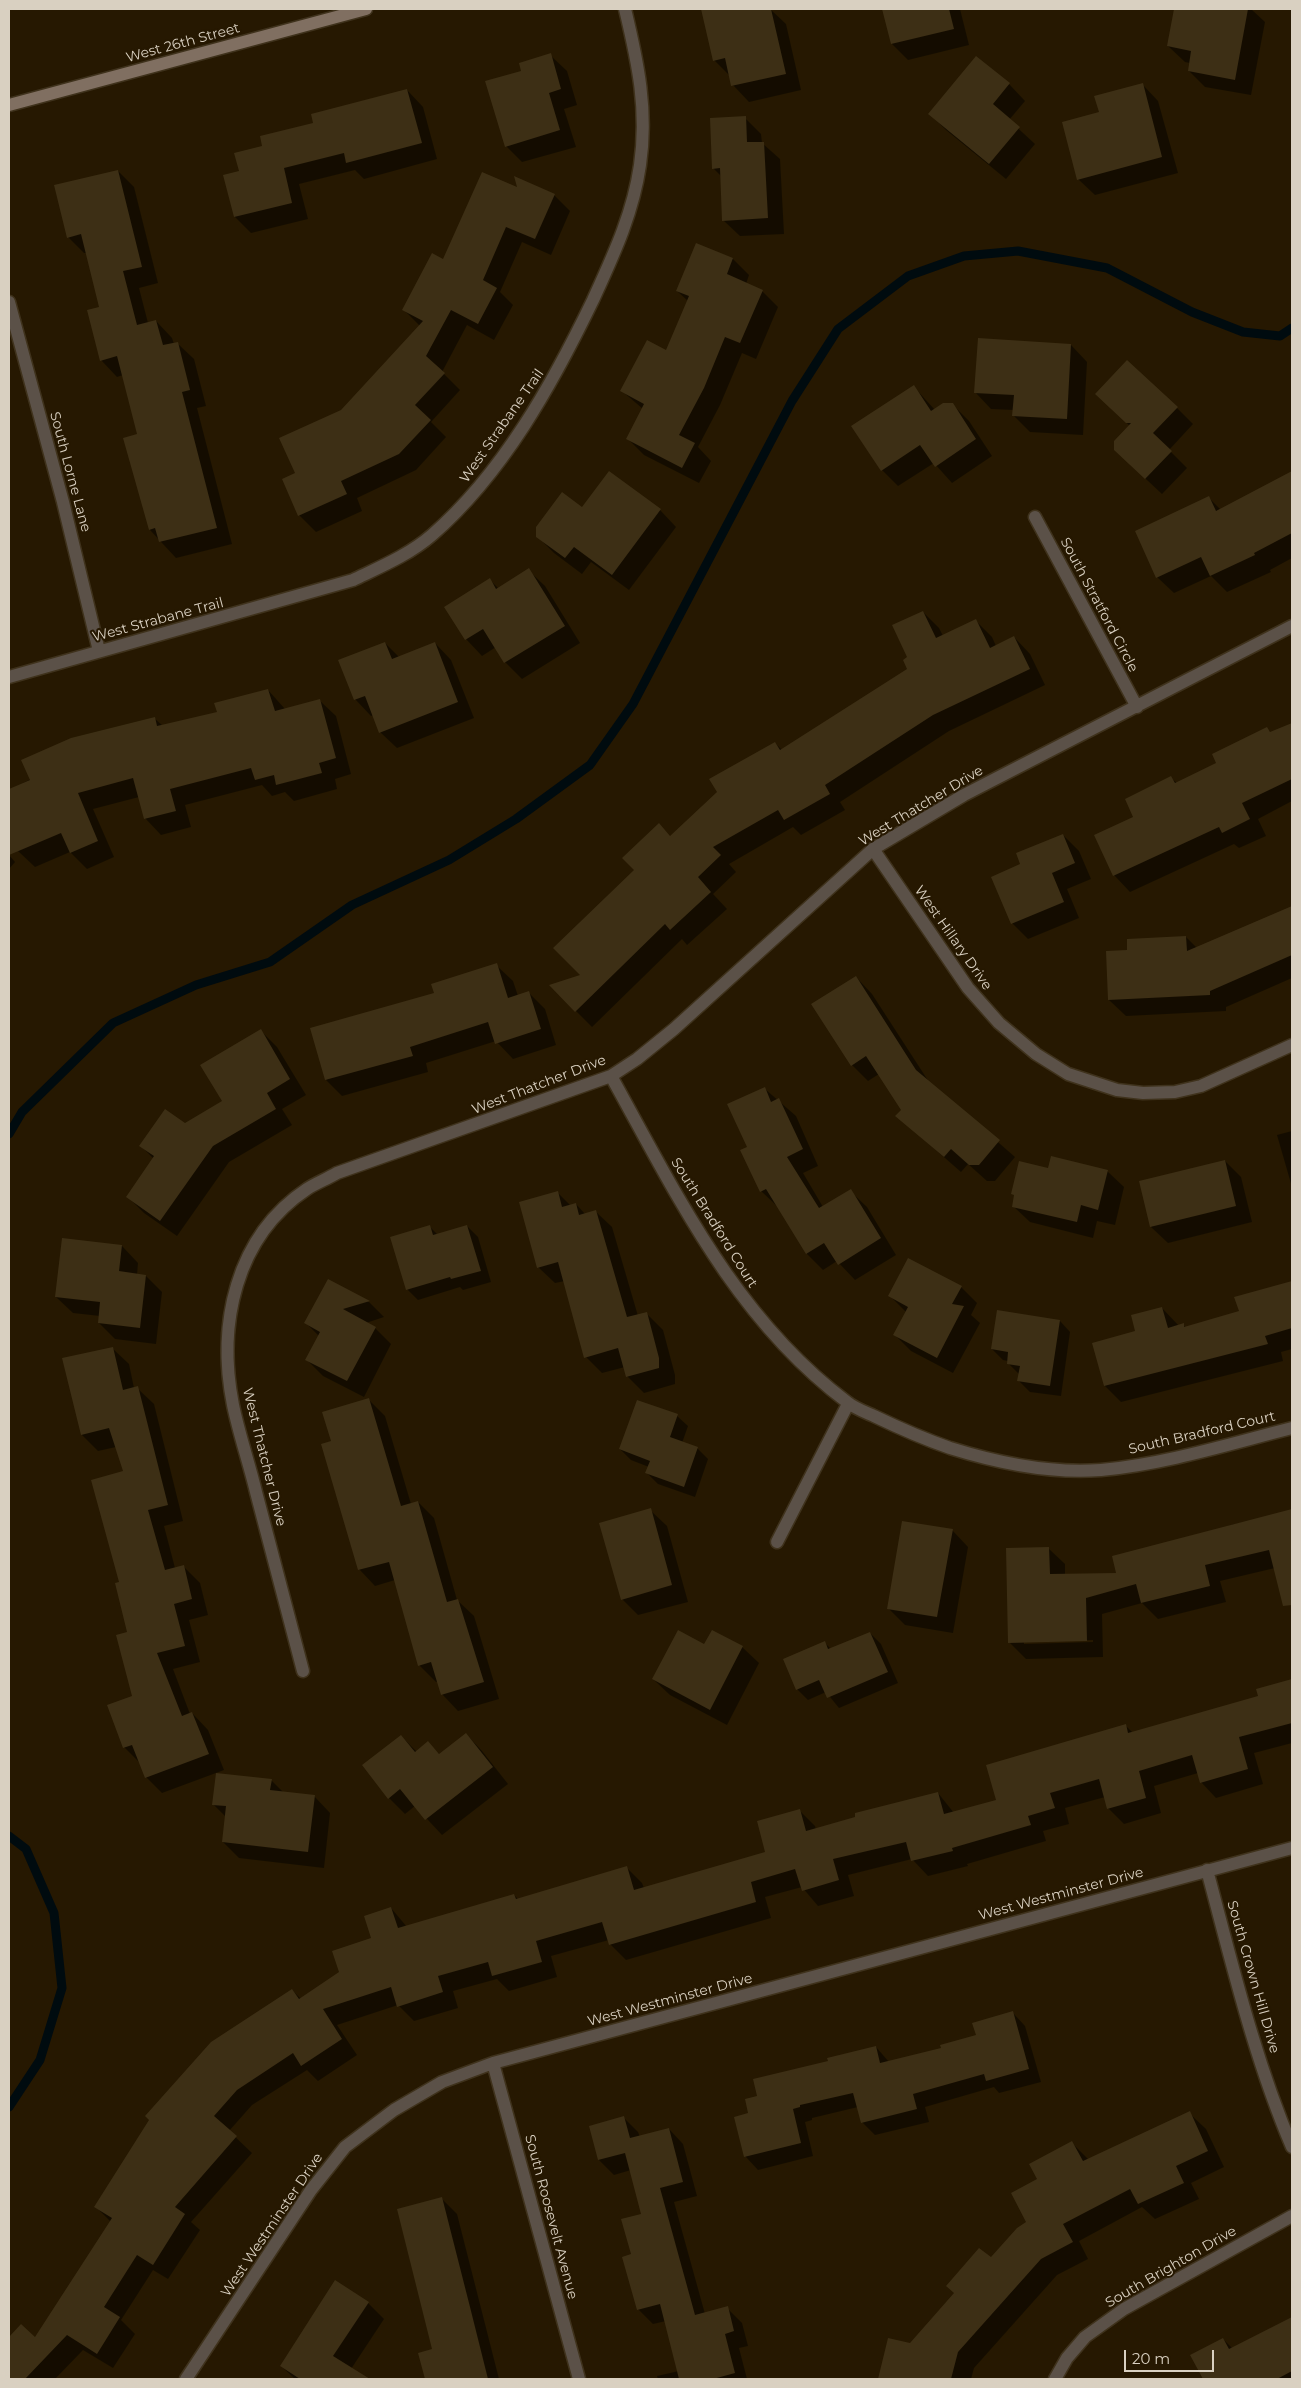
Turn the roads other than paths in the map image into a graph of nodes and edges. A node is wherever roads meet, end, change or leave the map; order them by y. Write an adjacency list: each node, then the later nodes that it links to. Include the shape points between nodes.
1 (366, 9): 3 (main road, West 26th Street)
2 (625, 9): 7 (street, West Strabane Trail, via 640,70 644,110 640,165 629,219 563,363 523,427 470,498 430,536 396,560 353,580)
3 (9, 106)
4 (9, 302): 7 (street, South Lorne Lane)
5 (1035, 517): 9 (street, South Stratford Circle)
6 (1292, 626): 9 (street, West Thatcher Drive)
7 (99, 651): 8 (street, West Strabane Trail)
8 (9, 677)
9 (1137, 707): 10 (street, West Thatcher Drive, via 964,795)
10 (873, 849): 11 (street, West Hillary Drive, via 974,995 1006,1030 1068,1074 1117,1090 1175,1092 1201,1086); 12 (street, West Thatcher Drive, via 674,1030)
11 (1292, 1045)
12 (612, 1076): 13 (street, South Bradford Court, via 720,1267 784,1347); 16 (street, West Thatcher Drive, via 337,1173 306,1190 280,1212 255,1244 239,1275 229,1315 228,1356 233,1404)
13 (848, 1404): 14 (street, South Bradford Court, via 941,1445 1008,1464 1044,1468 1100,1470 1170,1459); 15 (street)
14 (1292, 1428)
15 (777, 1542)
16 (303, 1671)
17 (1292, 1848): 18 (street, West Westminster Drive)
18 (1207, 1870): 19 (street, West Westminster Drive); 20 (street, South Crown Hill Drive, via 1241,1998 1277,2112)
19 (494, 2063): 22 (street, West Westminster Drive, via 442,2082 394,2110 345,2147 311,2190); 23 (street, South Roosevelt Avenue)
20 (1292, 2147)
21 (1292, 2216): 24 (street, South Brighton Drive, via 1124,2309 1085,2337)
22 (186, 2379)
23 (579, 2379)
24 (1055, 2379)

